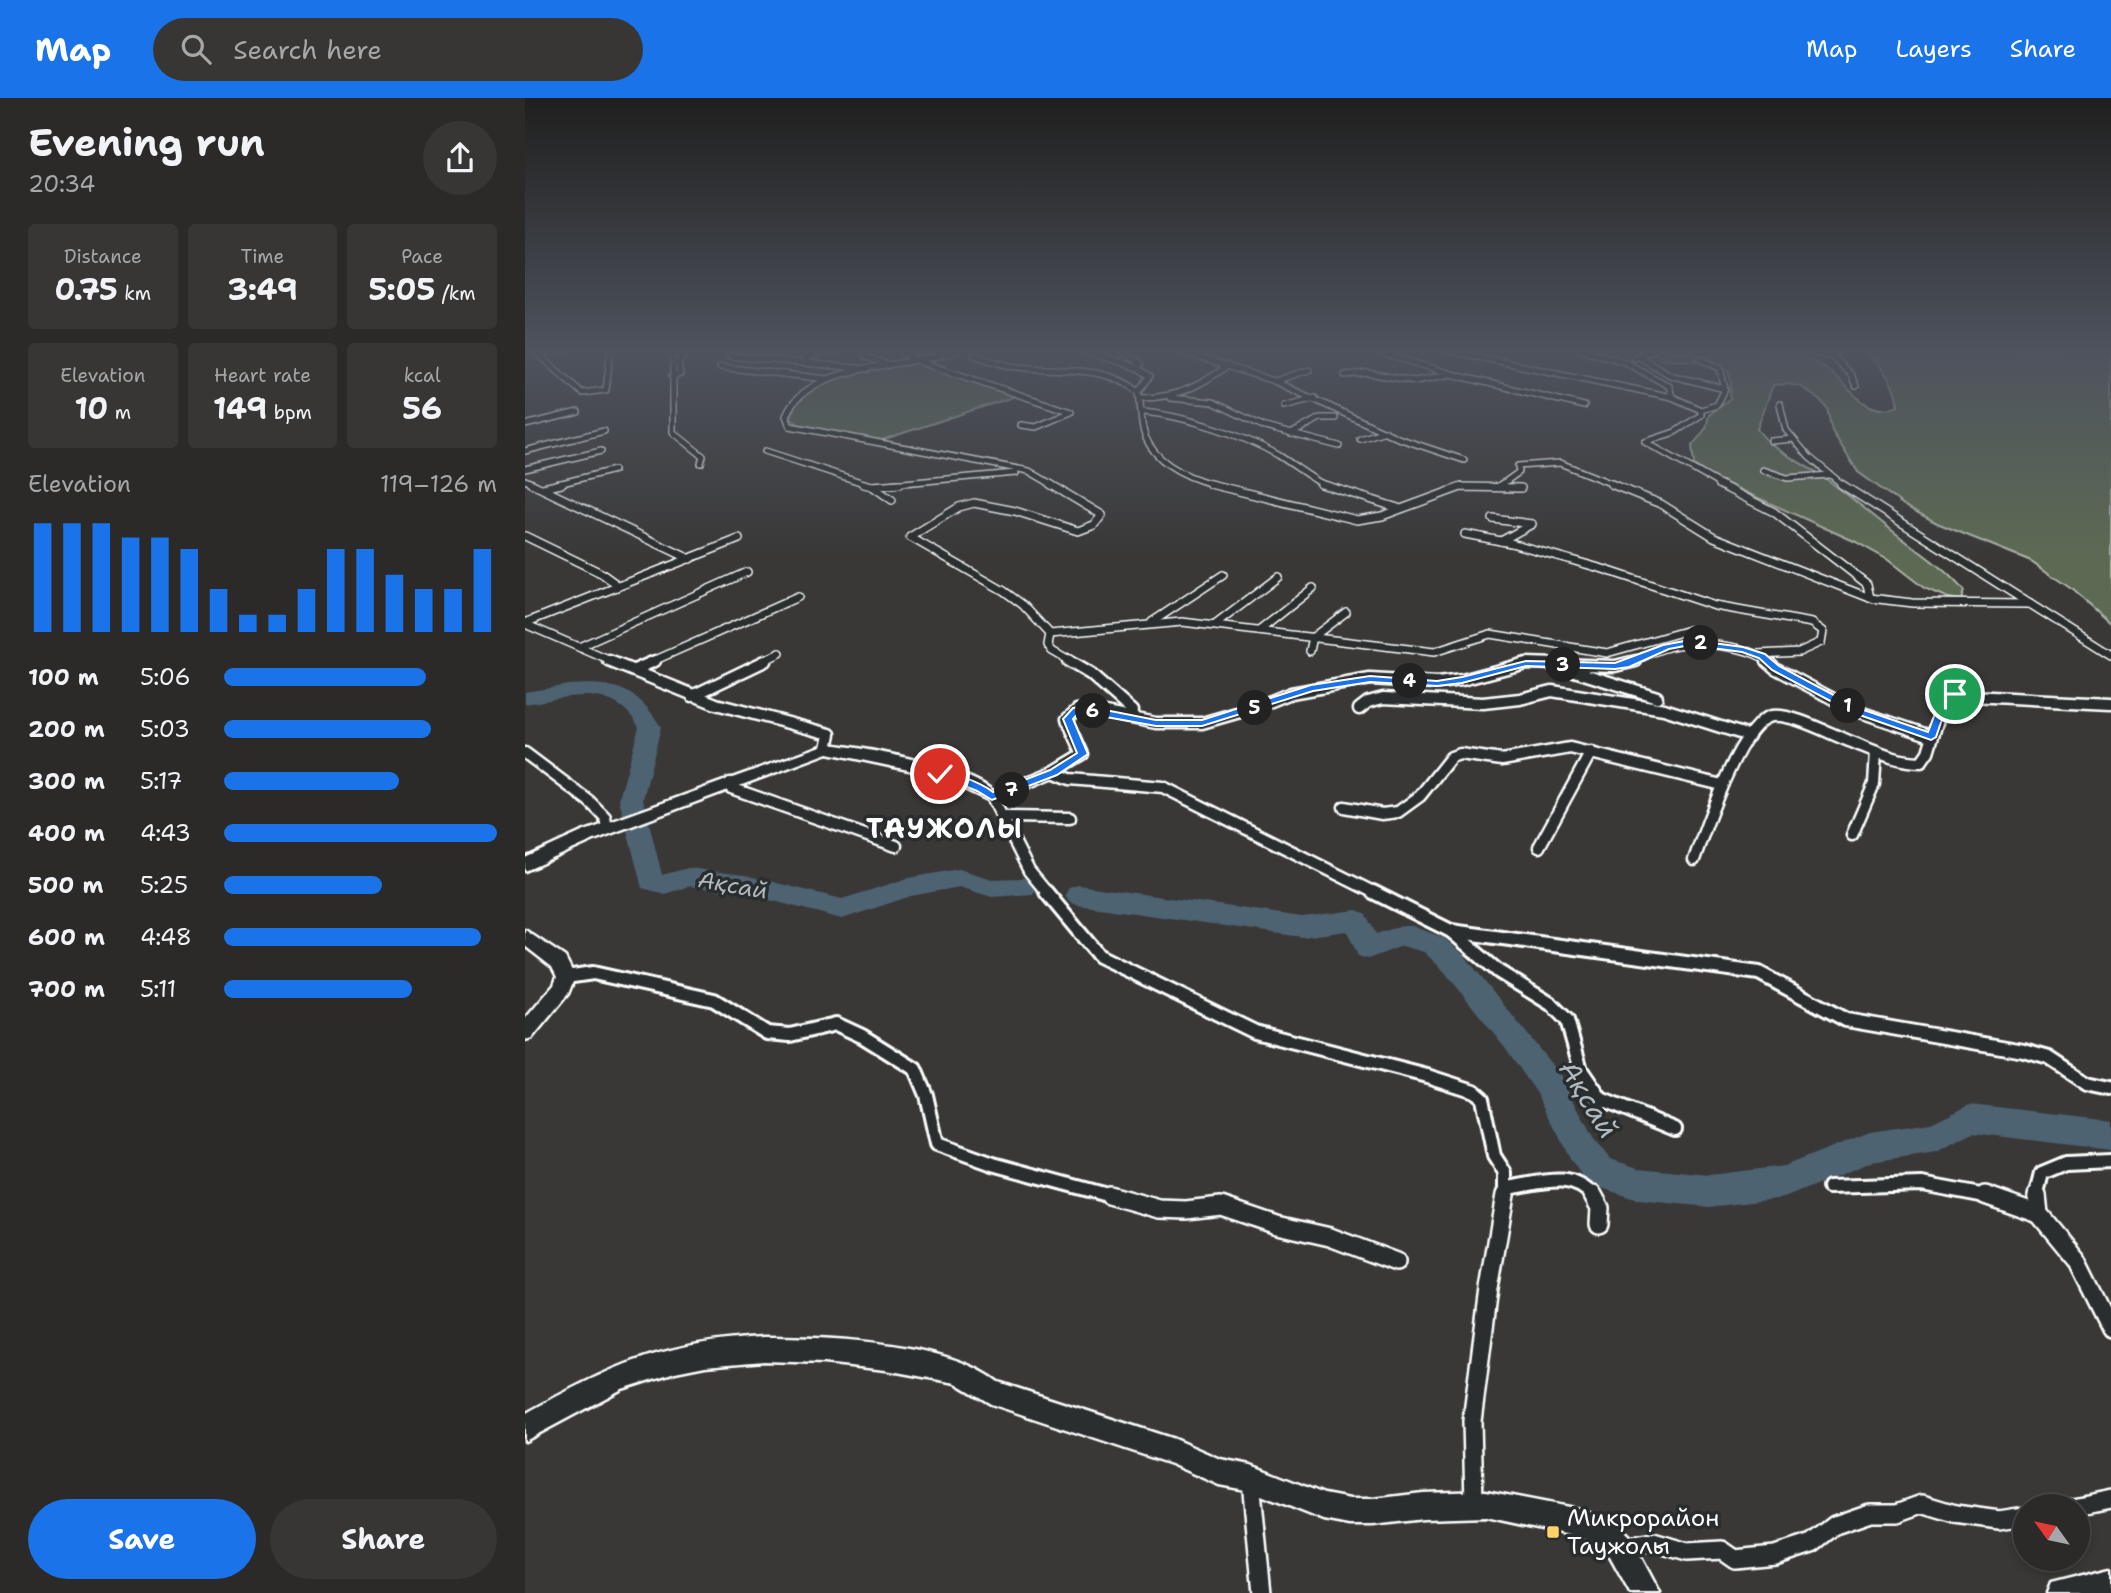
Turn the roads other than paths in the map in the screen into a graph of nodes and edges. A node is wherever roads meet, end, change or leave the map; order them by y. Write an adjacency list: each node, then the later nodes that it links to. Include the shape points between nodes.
1 (550, 419): 12 (street)
2 (673, 419): 25 (street, via 673,432 703,456)
3 (787, 419): 29 (street, via 790,426)
4 (1055, 419): 13 (street, via 1036,427)
5 (1144, 419): 37 (street, via 1145,436 1163,461 1195,479 1357,520 1372,520)
6 (1184, 419): 37 (street, via 1276,454 1323,485)
7 (1248, 419): 16 (street)
8 (1320, 419): 16 (street)
9 (1358, 419): 15 (street)
10 (1694, 419): 50 (street, via 1675,432 1645,442 1784,518 1867,584)
11 (1780, 419): 18 (street)
12 (525, 425)
13 (1021, 425)
14 (604, 431): 21 (street)
15 (1385, 432): 17 (street); 24 (street)
16 (1291, 434): 20 (street)
17 (1360, 439)
18 (1793, 439): 19 (street); 30 (street)
19 (1771, 442)
20 (1339, 446)
21 (525, 451)
22 (601, 451): 26 (street)
23 (765, 451): 32 (street)
24 (1464, 460)
25 (701, 463)
26 (525, 469)
27 (614, 470): 34 (street)
28 (1762, 470): 30 (street, via 1787,478)
29 (1029, 471): 32 (street); 57 (street, via 1099,512 1101,518 1078,531 1015,512 967,504 910,537 1004,591)
30 (1831, 475): 51 (street, via 1887,516)
31 (525, 480): 34 (street)
32 (872, 486): 36 (street)
33 (1500, 486): 35 (street); 37 (street, via 1459,487); 50 (street, via 1519,472 1518,466 1560,463 1661,504 1714,537)
34 (543, 488): 43 (street)
35 (1521, 488)
36 (892, 500)
37 (1398, 508)
38 (1493, 519): 42 (street, via 1532,524)
39 (1465, 534): 42 (street)
40 (525, 537): 47 (street)
41 (739, 539): 43 (street)
42 (1501, 541): 63 (street, via 1715,606 1812,623 1822,631 1821,642 1808,649)
43 (691, 559): 47 (street)
44 (747, 572): 60 (street)
45 (1223, 575): 54 (street)
46 (1278, 577): 55 (street)
47 (619, 586): 53 (street)
48 (1313, 588): 56 (street)
49 (798, 597): 66 (street)
50 (1870, 598): 51 (street, via 1912,603)
51 (2026, 602): 64 (street)
52 (1346, 612): 58 (street)
53 (525, 623): 60 (street)
54 (1149, 623): 55 (street); 57 (street)
55 (1215, 625): 56 (street)
56 (1259, 631): 58 (street)
57 (1050, 634): 71 (street, via 1052,651 1090,674 1132,711)
58 (1313, 637): 59 (street, via 1434,652 1490,634 1607,653 1689,630); 61 (street)
59 (1703, 643): 63 (street); 65 (street, via 1666,647 1626,665)
60 (579, 647): 66 (street)
61 (1310, 651)
62 (781, 653): 67 (street)
63 (1758, 654): 73 (street, via 1775,668 1854,710)
64 (2111, 655)
65 (1555, 664): 68 (street); 71 (street, via 1526,663 1437,683 1370,679 1311,688 1202,723 1179,725)
66 (634, 670): 67 (street)
67 (692, 696): 74 (street, via 830,734)
68 (1657, 697)
69 (2111, 704): 73 (street, via 1955,694 1944,700)
70 (1359, 709): 72 (street, via 1383,698 1483,702 1552,691 1664,709)
71 (1131, 718): 78 (street, via 1085,709 1069,714 1067,719 1083,754)
72 (1749, 736): 76 (street, via 1758,723 1773,716); 80 (street)
73 (1931, 737): 76 (street, via 1921,762)
74 (827, 748): 79 (street); 81 (street, via 962,780)
75 (1591, 752): 80 (street); 82 (street, via 1570,748 1494,760 1460,754 1451,757 1420,796 1398,812); 88 (street)
76 (1876, 752): 86 (street, via 1878,767)
77 (525, 753): 85 (street, via 589,801)
78 (1053, 772): 81 (street); 91 (street, via 1070,779 1163,787)
79 (730, 783): 85 (street); 87 (street, via 731,788)
80 (1722, 785): 89 (street)
81 (992, 797): 83 (street)
82 (1344, 807)
83 (1003, 817): 84 (street); 99 (street, via 1028,871 1099,956 1255,1032 1474,1091 1482,1098 1494,1156 1505,1173)
84 (1070, 818)
85 (613, 827): 90 (street)
86 (1852, 835)
87 (896, 846)
88 (1539, 847)
89 (1694, 860)
90 (525, 865)
91 (1451, 931): 95 (street, via 1759,973 1846,1020 2024,1051 2049,1058 2087,1083); 96 (street, via 1567,1020 1581,1070 1601,1099)
92 (525, 937): 93 (street, via 559,962)
93 (566, 977): 94 (street, via 562,989); 102 (street, via 593,973 714,1000 767,1033 790,1035 836,1024 915,1069 937,1144 1159,1209 1221,1206 1330,1237)
94 (525, 1032)
95 (2111, 1088)
96 (1675, 1129)
97 (2111, 1161): 100 (street, via 2066,1163 2042,1173 2036,1199)
98 (1829, 1187): 100 (street, via 1940,1186 1983,1194)
99 (1505, 1188): 101 (street, via 1560,1179 1580,1185 1600,1203 1603,1216); 108 (street, via 1472,1420)
100 (2039, 1214): 103 (street, via 2077,1260)
101 (1599, 1224)
102 (1396, 1262)
103 (2111, 1328)
104 (525, 1428): 105 (street, via 643,1368 730,1350 786,1348 920,1363 965,1374 991,1392 1174,1452 1219,1472)
105 (1251, 1478): 108 (street, via 1324,1507 1350,1512); 112 (street)
106 (2111, 1499): 107 (street)
107 (2090, 1503)
108 (1474, 1505): 110 (street, via 1579,1523 1606,1533)
109 (2013, 1518): 110 (street, via 1955,1514 1922,1504 1835,1525 1812,1544 1775,1555 1735,1559 1721,1550 1686,1552 1653,1542)
110 (1620, 1547): 113 (street)
111 (2101, 1587): 114 (street)
112 (1262, 1593)
113 (1646, 1593)
114 (2061, 1593)

